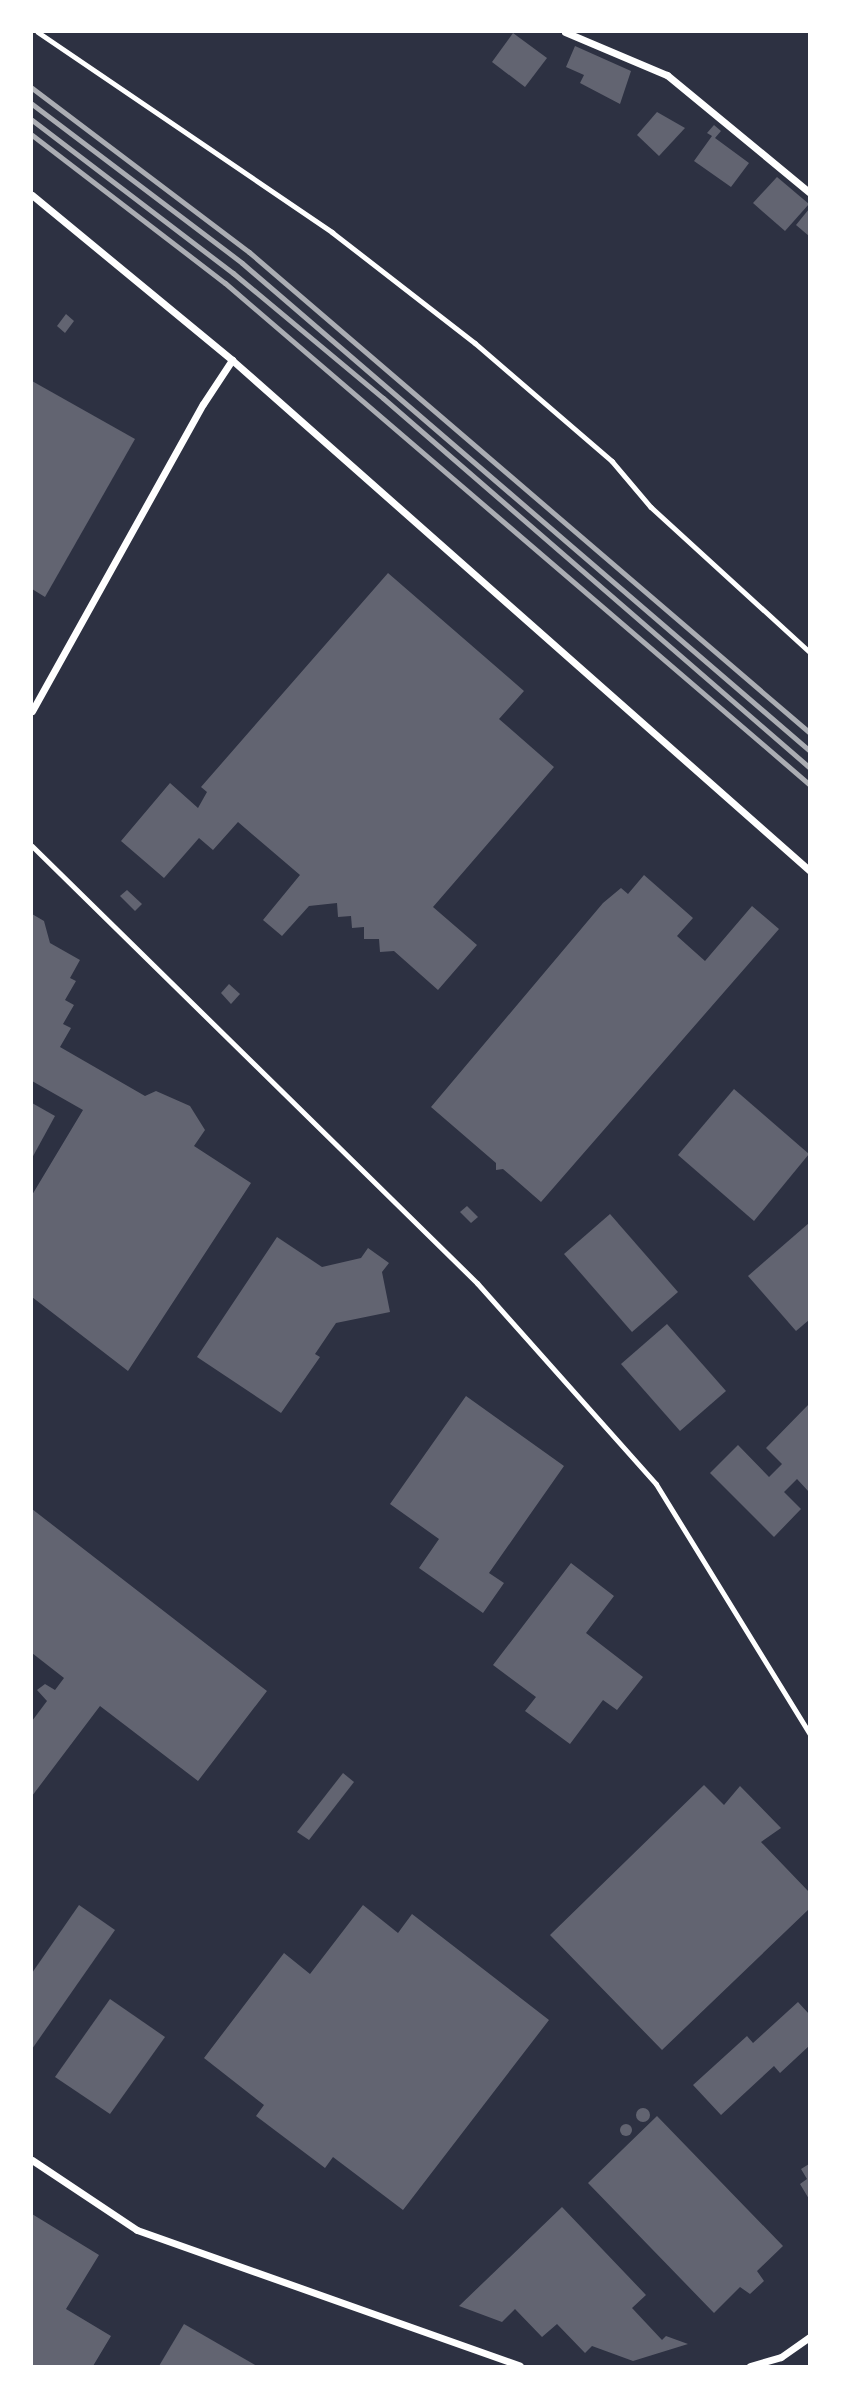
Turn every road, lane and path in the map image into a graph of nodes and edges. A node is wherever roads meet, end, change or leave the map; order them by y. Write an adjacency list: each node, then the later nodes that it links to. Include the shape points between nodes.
1 (38, 32): 8 (path, via 332,232 475,343 612,461 651,507)
2 (565, 32): 4 (street)
3 (589, 32): 4 (street)
4 (584, 40): 5 (street, via 667,75)
5 (810, 193)
6 (32, 195): 7 (street)
7 (232, 360): 9 (street); 11 (street)
8 (810, 652)
9 (32, 711)
10 (32, 846): 12 (lane, via 477,1283 656,1484)
11 (810, 871)
12 (810, 1734)
13 (32, 2160): 15 (street, via 137,2230)
14 (810, 2337): 16 (street, via 781,2357)
15 (520, 2367)
16 (750, 2367)

